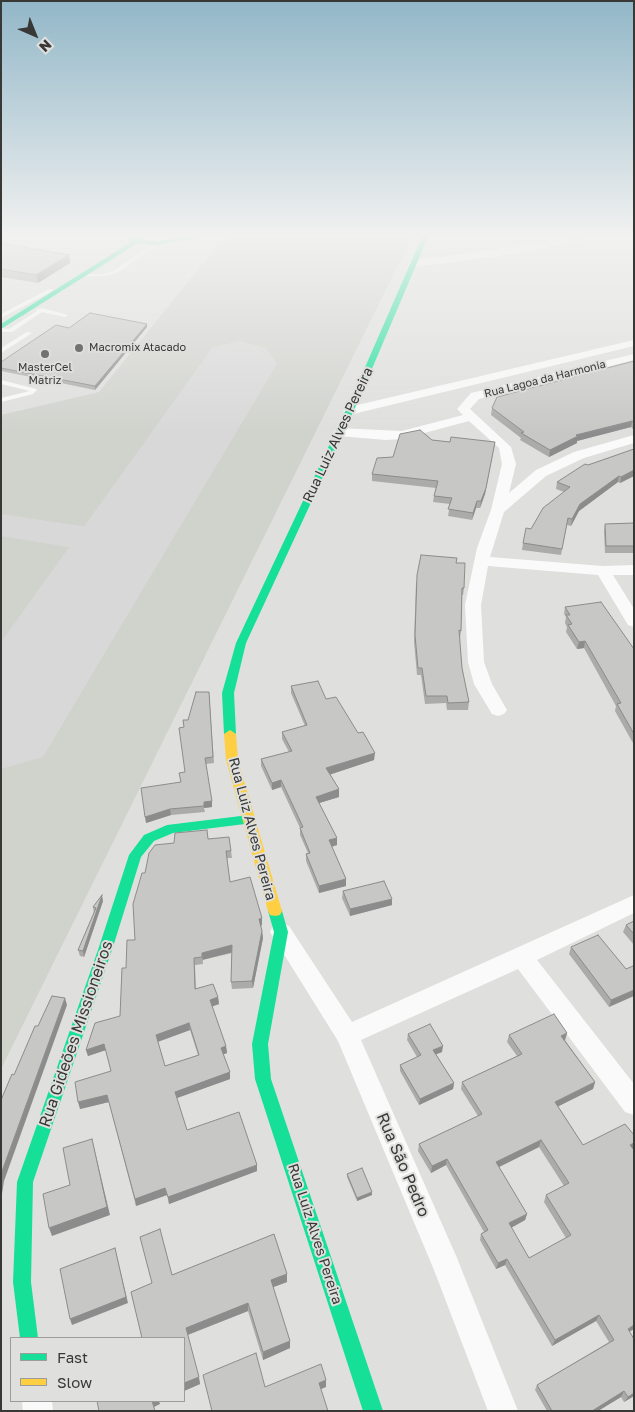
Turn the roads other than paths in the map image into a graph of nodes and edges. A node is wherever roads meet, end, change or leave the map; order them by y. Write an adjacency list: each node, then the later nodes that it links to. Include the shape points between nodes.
1 (26, 303): 7 (lane)
2 (30, 303): 8 (street)
3 (45, 303): 5 (street)
4 (397, 303): 18 (street, Rua Luiz Alves Pereira)
5 (36, 309): 6 (lane); 9 (street)
6 (65, 315)
7 (1, 316)
8 (1, 321)
9 (4, 329): 11 (lane)
10 (29, 333): 13 (lane)
11 (1, 336)
12 (634, 343): 18 (street)
13 (1, 351)
14 (634, 357): 17 (street, Rua Lagoa da Harmonia, via 475,396)
15 (1, 382): 16 (lane, via 34,390)
16 (1, 400)
17 (466, 413): 18 (street, via 385,431); 20 (street, via 497,437 505,447)
18 (344, 422): 28 (street, Rua Luiz Alves Pereira, via 241,643 228,693 232,760)
19 (634, 439): 21 (street, via 579,455)
20 (509, 464): 21 (street); 22 (street)
21 (541, 473): 22 (street)
22 (498, 510): 23 (street)
23 (481, 561): 25 (street); 27 (street, via 473,605 476,662 483,684)
24 (634, 570): 25 (street)
25 (603, 571): 26 (street)
26 (634, 622)
27 (498, 710)
28 (249, 820): 30 (street, Rua Luiz Alves Pereira); 34 (street, Rua Gideões Missioneiros, via 171,828 149,838 134,856 106,947 24,1182 22,1282)
29 (634, 903): 31 (street)
30 (281, 932): 32 (street, Rua São Pedro); 35 (street, Rua Luiz Alves Pereira, via 260,1044 263,1079)
31 (522, 957): 32 (street); 33 (street)
32 (347, 1035): 36 (street, Rua São Pedro, via 448,1268)
33 (634, 1104)
34 (29, 1337)
35 (373, 1411)
36 (504, 1411)

